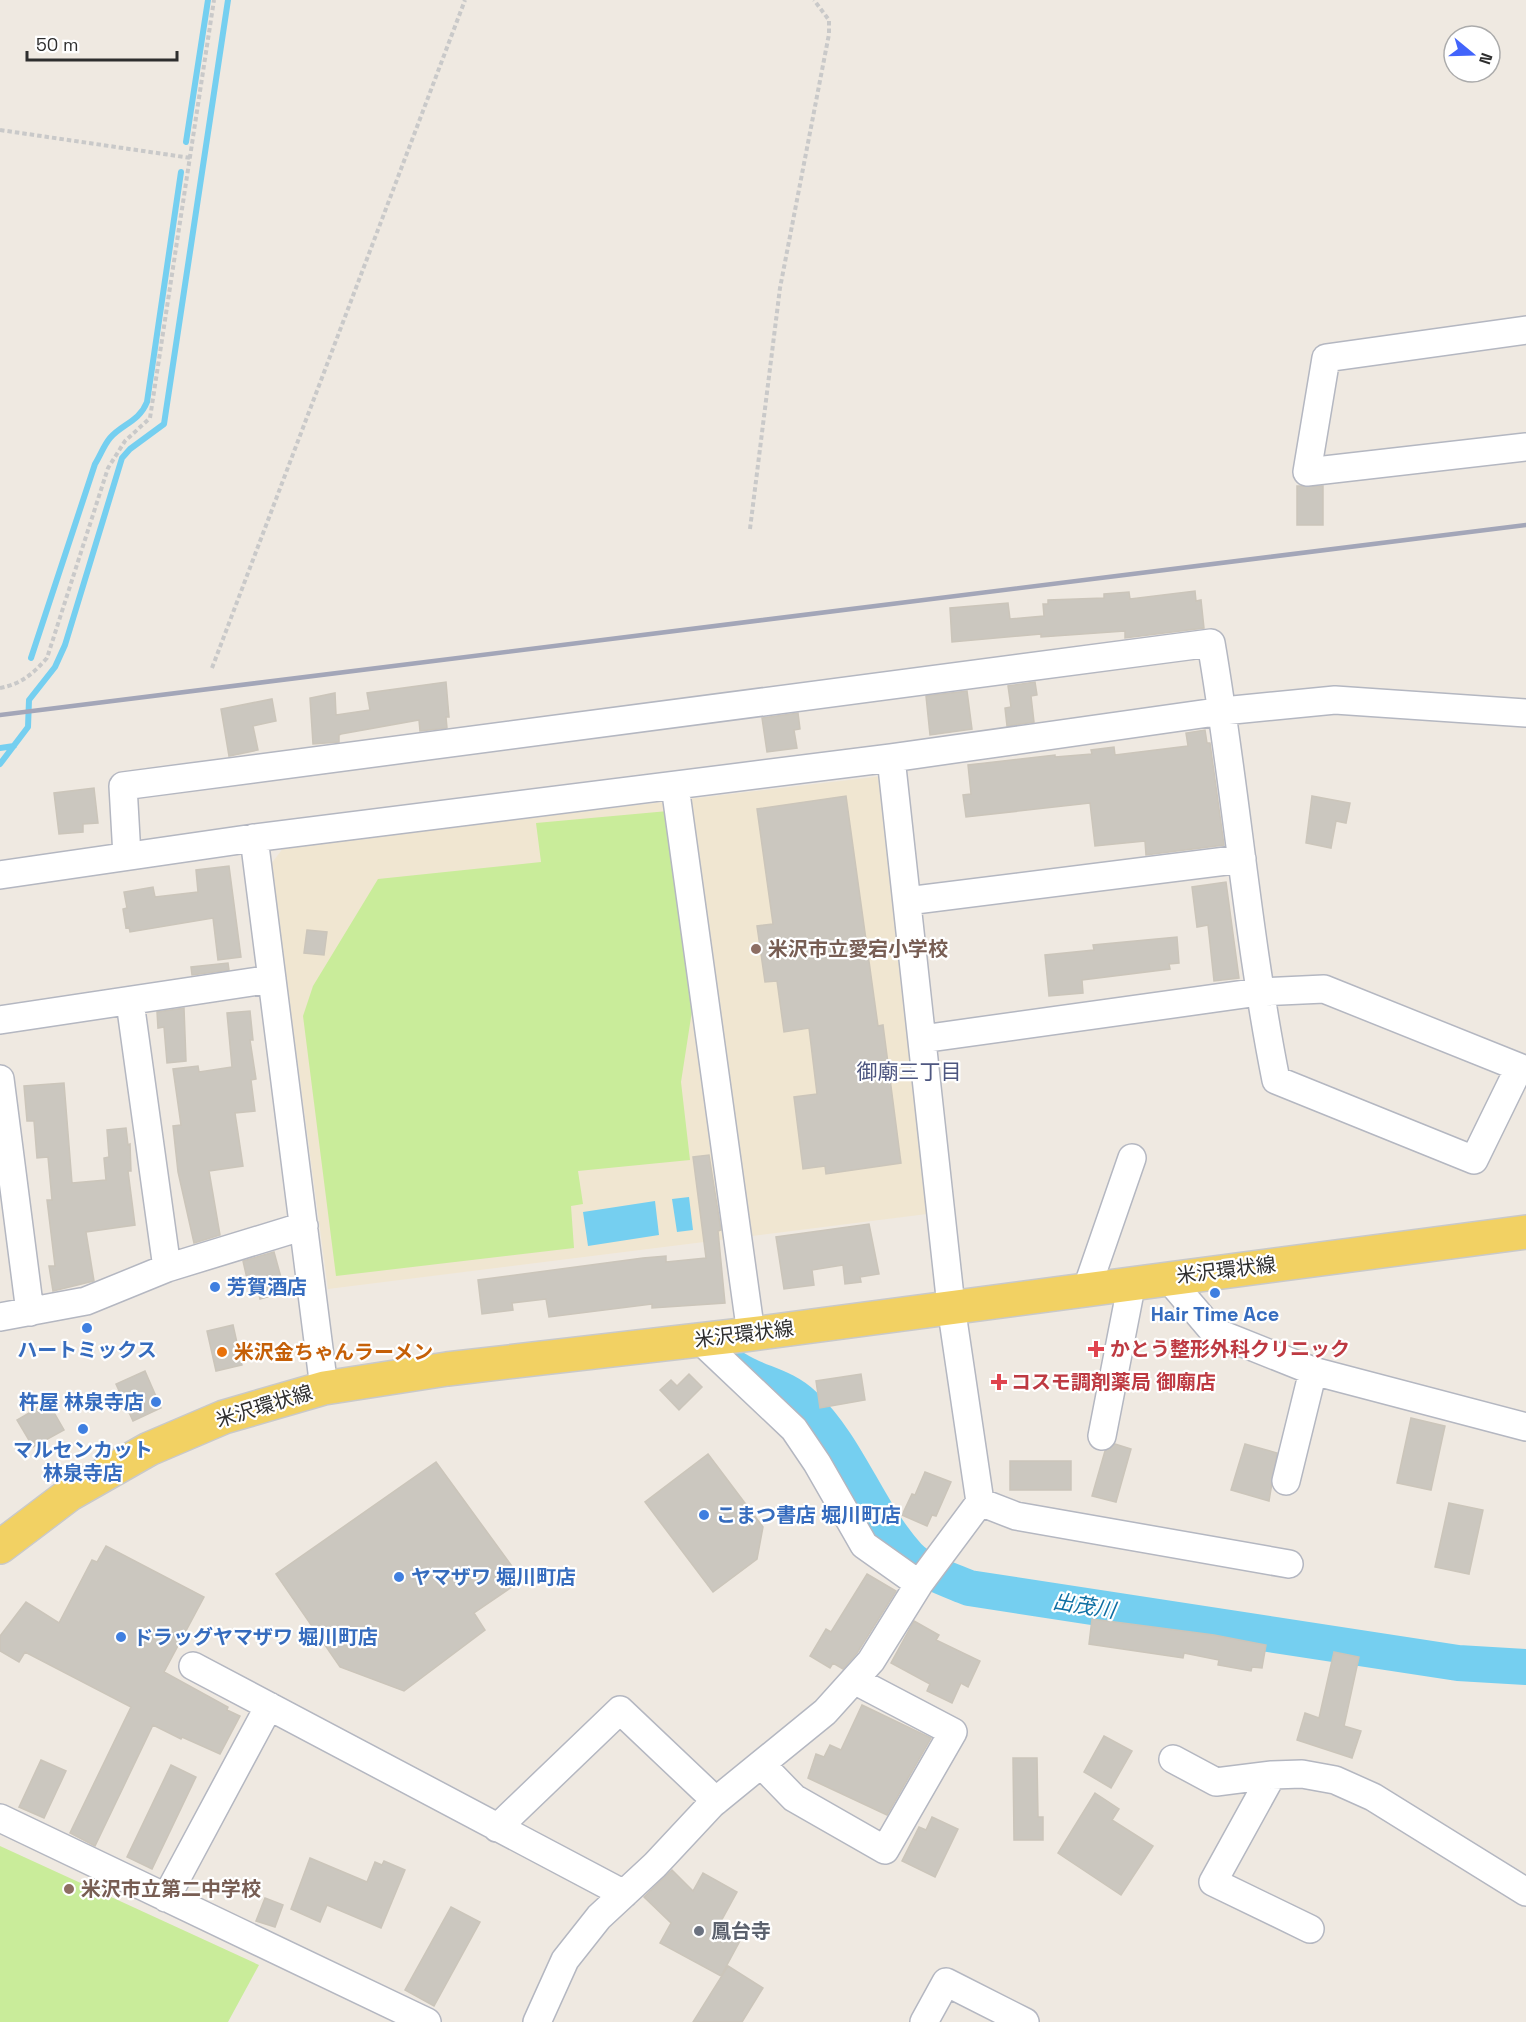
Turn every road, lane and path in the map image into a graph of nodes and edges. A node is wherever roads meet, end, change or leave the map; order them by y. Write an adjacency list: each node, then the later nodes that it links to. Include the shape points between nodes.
1 (214, 0): 5 (path)
2 (465, 0): 9 (path)
3 (814, 0): 8 (path, via 829,20 829,34 780,288)
4 (0, 130): 5 (path)
5 (191, 158): 10 (path, via 150,418 125,441 108,468 47,658 33,674)
6 (1526, 330): 7 (street, via 1326,358 1307,472)
7 (1526, 447)
8 (750, 530)
9 (212, 668)
10 (0, 688)
11 (1223, 711): 12 (street, via 1335,700); 13 (street); 16 (street, via 1211,643 123,786); 17 (street)
12 (1526, 713)
13 (891, 758): 14 (street); 19 (street)
14 (675, 786): 15 (street); 37 (street)
15 (254, 838): 16 (street); 20 (street)
16 (127, 856): 18 (street)
17 (1242, 859): 19 (street); 21 (street)
18 (0, 875)
19 (907, 902): 24 (street)
20 (272, 979): 22 (street); 28 (street)
21 (1259, 992): 24 (street); 25 (street, via 1324,988); 25 (street, via 1276,1080 1474,1160)
22 (130, 1002): 23 (street); 30 (street)
23 (0, 1020)
24 (922, 1039): 34 (street)
25 (1522, 1069)
26 (0, 1079): 35 (street)
27 (1131, 1158): 33 (street)
28 (304, 1226): 30 (street); 40 (street)
29 (1526, 1232): 31 (main road, 米沢環状線)
30 (167, 1268): 35 (street, via 86,1301)
31 (1167, 1277): 32 (main road, 米沢環状線); 39 (street, via 1213,1331)
32 (1132, 1282): 33 (main road, 米沢環状線); 42 (street)
33 (1087, 1288): 34 (main road, 米沢環状線)
34 (951, 1306): 37 (main road, 米沢環状線); 44 (street)
35 (30, 1312): 36 (street)
36 (0, 1317)
37 (751, 1334): 38 (main road, 米沢環状線)
38 (700, 1340): 40 (main road, 米沢環状線, via 447,1369); 47 (street, via 794,1429 864,1545)
39 (1313, 1371): 41 (street); 43 (street)
40 (324, 1388): 45 (main road, 米沢環状線, via 224,1417 149,1449 70,1494)
41 (1526, 1427)
42 (1102, 1436)
43 (1286, 1481)
44 (980, 1502): 46 (street, via 1016,1516); 47 (street)
45 (0, 1547)
46 (1289, 1564)
47 (919, 1584): 49 (street, via 871,1661)
48 (193, 1666): 50 (street)
49 (854, 1680): 52 (street, via 825,1712); 52 (street, via 953,1732 885,1850 794,1798)
50 (268, 1706): 56 (street); 59 (street)
51 (1173, 1759): 53 (street, via 1216,1782)
52 (761, 1764): 54 (street)
53 (1272, 1775): 57 (street, via 1302,1774 1335,1780 1373,1797); 60 (street, via 1213,1882)
54 (716, 1801): 56 (street, via 620,1710); 58 (street)
55 (0, 1818): 59 (street)
56 (497, 1827): 58 (street)
57 (1526, 1892)
58 (624, 1894): 62 (street, via 599,1917 565,1960)
59 (166, 1898): 61 (street)
60 (1310, 1929)
61 (427, 2022)
62 (537, 2022)
63 (924, 2022): 64 (street, via 946,1982)
64 (1025, 2022)

